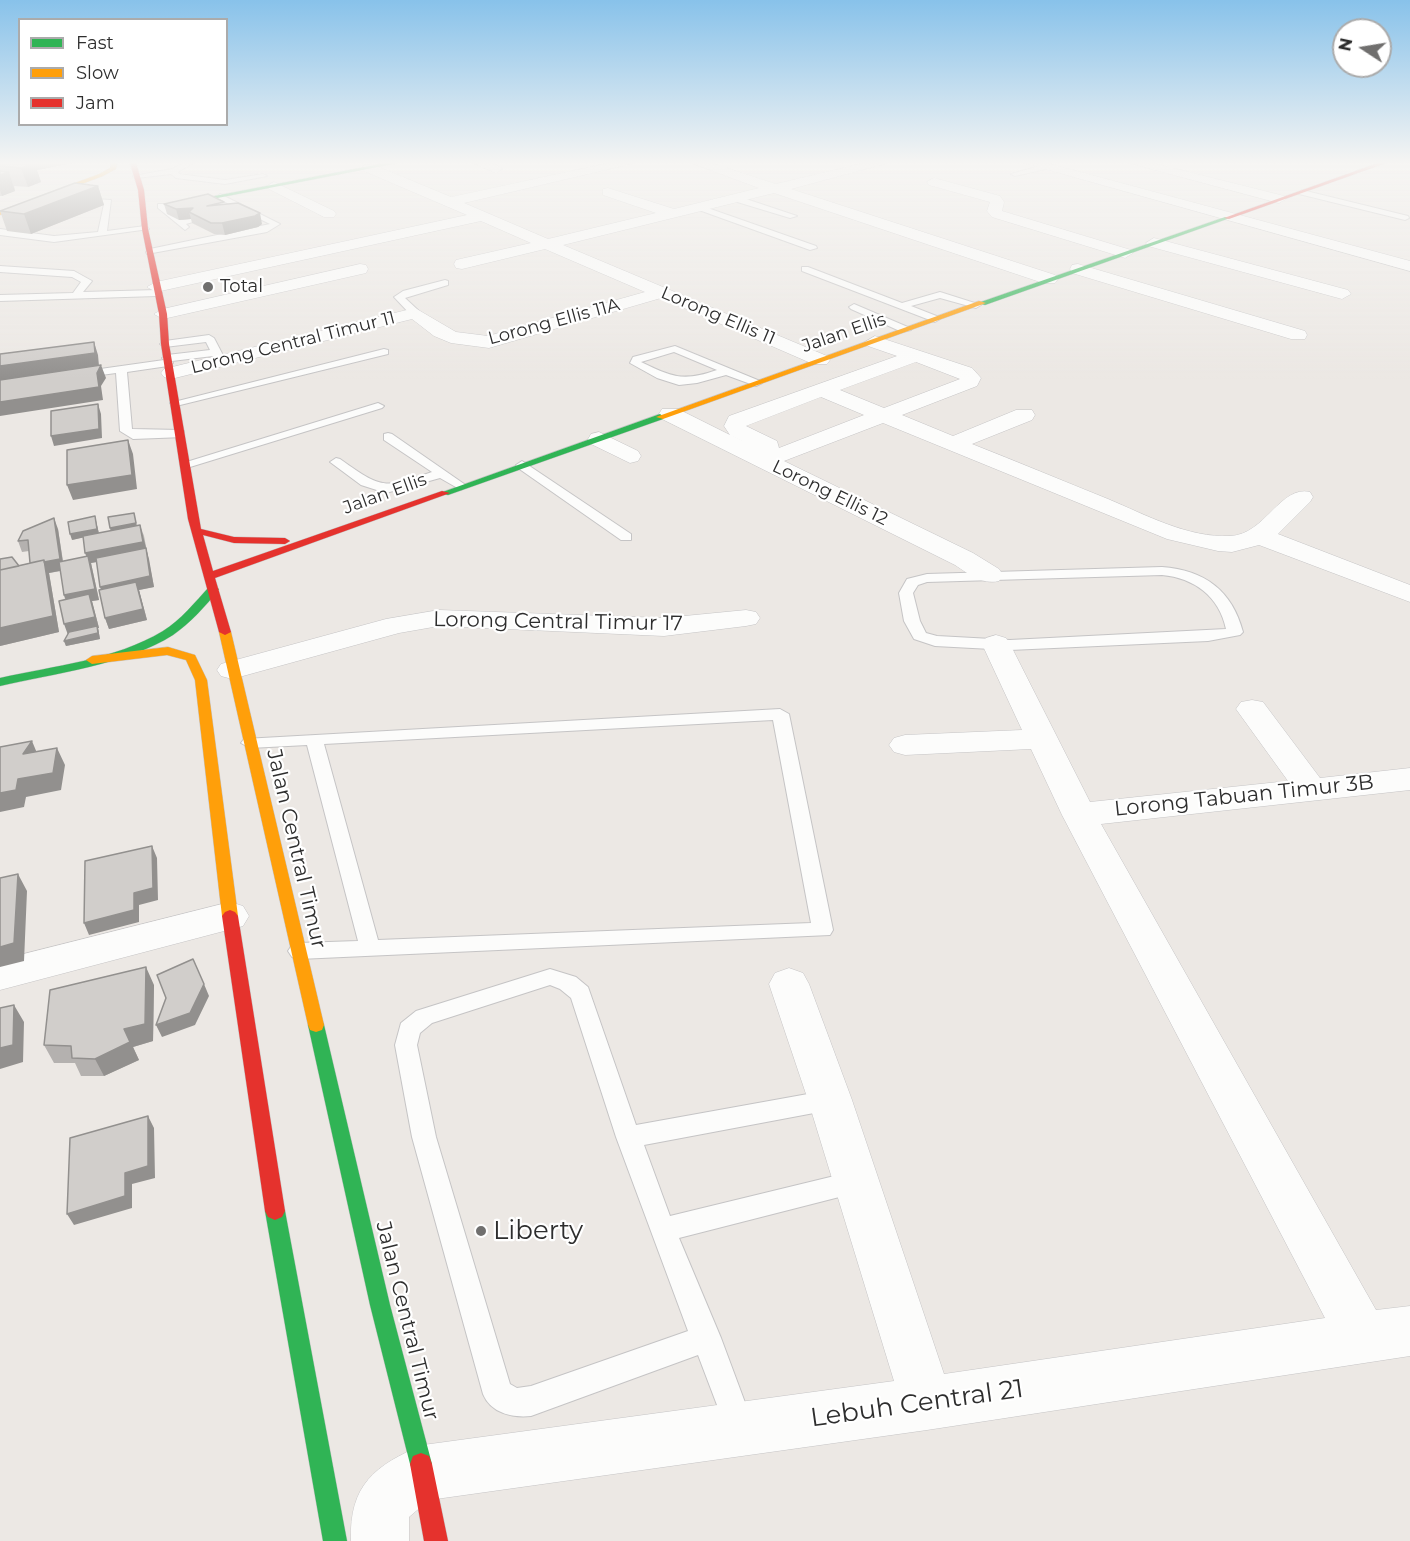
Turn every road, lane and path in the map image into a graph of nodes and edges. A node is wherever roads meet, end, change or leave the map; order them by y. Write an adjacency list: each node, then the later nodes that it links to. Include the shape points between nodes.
1 (27, 235): 2 (lane, via 54,239)
2 (82, 235)
3 (146, 235): 18 (main road, Jalan Central Timur)
4 (194, 235): 14 (lane)
5 (233, 235): 14 (lane)
6 (393, 235): 32 (street)
7 (528, 235): 16 (street, Lorong Ellis 11)
8 (587, 235): 16 (street)
9 (777, 235): 17 (lane)
10 (918, 235): 28 (street)
11 (1066, 235): 19 (street)
12 (1176, 235): 15 (main road, Jalan Ellis)
13 (1297, 235): 21 (street)
14 (202, 242): 18 (lane)
15 (1154, 243): 19 (main road, Jalan Ellis); 30 (street)
16 (549, 244): 20 (street); 34 (street, Lorong Ellis 11)
17 (813, 248)
18 (150, 252): 32 (main road, Jalan Central Timur)
19 (1125, 253): 25 (main road, Jalan Ellis)
20 (462, 264)
21 (1410, 266)
22 (360, 268): 44 (street)
23 (0, 269): 26 (lane)
24 (806, 269): 40 (lane)
25 (1078, 269): 28 (main road, Jalan Ellis); 42 (street)
26 (22, 270): 27 (lane); 29 (lane)
27 (52, 272): 33 (lane, via 74,274 87,281); 37 (lane)
28 (1049, 279): 39 (main road, Jalan Ellis)
29 (7, 280)
30 (1290, 280): 35 (street); 36 (street)
31 (445, 283): 43 (lane, via 399,297)
32 (151, 285): 33 (lane); 33 (lane); 44 (main road, Jalan Central Timur)
33 (78, 292): 37 (lane)
34 (664, 292): 43 (street, Lorong Ellis 11A, via 489,342 455,340); 53 (street, Lorong Ellis 11)
35 (1258, 293)
36 (1342, 294)
37 (4, 298)
38 (1236, 302): 42 (street)
39 (976, 305): 40 (lane, via 940,295); 45 (main road, Jalan Ellis)
40 (902, 306): 45 (lane)
41 (854, 307): 46 (lane)
42 (1214, 310): 47 (street)
43 (415, 313): 52 (street, Lorong Central Timur 11)
44 (163, 314): 49 (main road, Jalan Central Timur)
45 (935, 319): 46 (main road, Jalan Ellis)
46 (906, 330): 48 (main road, Jalan Ellis)
47 (1298, 335)
48 (874, 342): 51 (street); 53 (main road, Jalan Ellis)
49 (165, 344): 52 (lane, via 209,338); 54 (main road, Jalan Central Timur)
50 (384, 352): 60 (lane)
51 (914, 356): 59 (street); 63 (street, via 965,372 970,382)
52 (218, 357): 54 (street, Lorong Central Timur 11)
53 (820, 360): 58 (main road, Jalan Ellis)
54 (169, 365): 55 (lane); 60 (main road, Jalan Central Timur)
55 (121, 369): 57 (lane); 65 (lane, via 126,431 133,435)
56 (726, 370): 56 (lane, via 690,383 676,383 635,363 647,355 675,349); 58 (lane)
57 (63, 377)
58 (756, 383): 62 (main road, Jalan Ellis)
59 (822, 390): 63 (street); 70 (street, via 737,421 738,430)
60 (176, 403): 65 (main road, Jalan Central Timur)
61 (378, 406): 72 (lane)
62 (669, 414): 67 (main road, Jalan Ellis); 70 (street, Lorong Ellis 12)
63 (881, 414): 68 (street); 70 (street)
64 (1024, 415): 68 (street)
65 (180, 434): 72 (main road, Jalan Central Timur)
66 (388, 437): 74 (lane)
67 (599, 439): 69 (street); 73 (main road, Jalan Ellis)
68 (953, 444): 78 (street, via 1196,541 1228,544)
69 (630, 456)
70 (774, 457): 81 (street, Lorong Ellis 12)
71 (336, 462): 74 (lane, via 369,486 382,490)
72 (186, 464): 77 (main road, Jalan Central Timur)
73 (522, 465): 75 (main road, Jalan Ellis); 79 (lane)
74 (441, 473): 75 (lane)
75 (460, 486): 80 (main road, Jalan Ellis)
76 (1301, 497): 78 (street)
77 (198, 531): 80 (main road, Jalan Ellis, via 264,543); 82 (main road, Jalan Central Timur)
78 (1259, 536): 83 (street)
79 (626, 537)
80 (316, 538): 82 (main road, Jalan Ellis)
81 (990, 575): 85 (lane, via 927,578 912,582 906,593 920,636 935,641); 85 (lane, via 1183,573 1197,578 1216,596 1234,620 1235,632)
82 (210, 583): 86 (main road, via 183,621 159,638); 87 (main road, Jalan Central Timur, via 222,618)
83 (1410, 594)
84 (746, 618): 87 (street, Lorong Central Timur 17, via 664,627 439,618 396,625)
85 (996, 644): 90 (street)
86 (92, 660): 88 (main road); 97 (main road, via 168,651 191,658 201,680)
87 (232, 670): 92 (main road, Jalan Central Timur)
88 (0, 682)
89 (1252, 709): 95 (street)
90 (1040, 739): 93 (street); 96 (street)
91 (314, 740): 92 (lane); 98 (lane); 98 (lane, via 780,714 823,930)
92 (250, 743): 99 (main road, Jalan Central Timur)
93 (905, 745)
94 (1410, 779): 95 (street, Lorong Tabuan Timur 3B)
95 (1311, 789): 96 (street, Lorong Tabuan Timur 3B)
96 (1079, 814): 106 (street)
97 (230, 916): 100 (street); 111 (main road, via 293,1320)
98 (370, 948): 99 (lane)
99 (299, 951): 110 (main road, Jalan Central Timur, via 380,1305)
100 (0, 975)
101 (789, 984): 102 (street)
102 (830, 1100): 103 (lane); 104 (street)
103 (628, 1137): 105 (lane); 107 (lane, via 580,993 568,983 550,977 424,1017 409,1029 406,1045 424,1137 498,1395 514,1404 531,1401)
104 (855, 1182): 105 (lane); 108 (street)
105 (663, 1230): 107 (lane)
106 (1386, 1333): 108 (street, Lebuh Central 21)
107 (707, 1338): 109 (lane)
108 (927, 1403): 109 (street, Lebuh Central 21)
109 (740, 1429): 110 (street, Lebuh Central 21)
110 (423, 1473): 112 (street, via 404,1482 386,1498 378,1520); 113 (main road, Jalan Central Timur)
111 (335, 1541)
112 (380, 1541)
113 (436, 1541)

